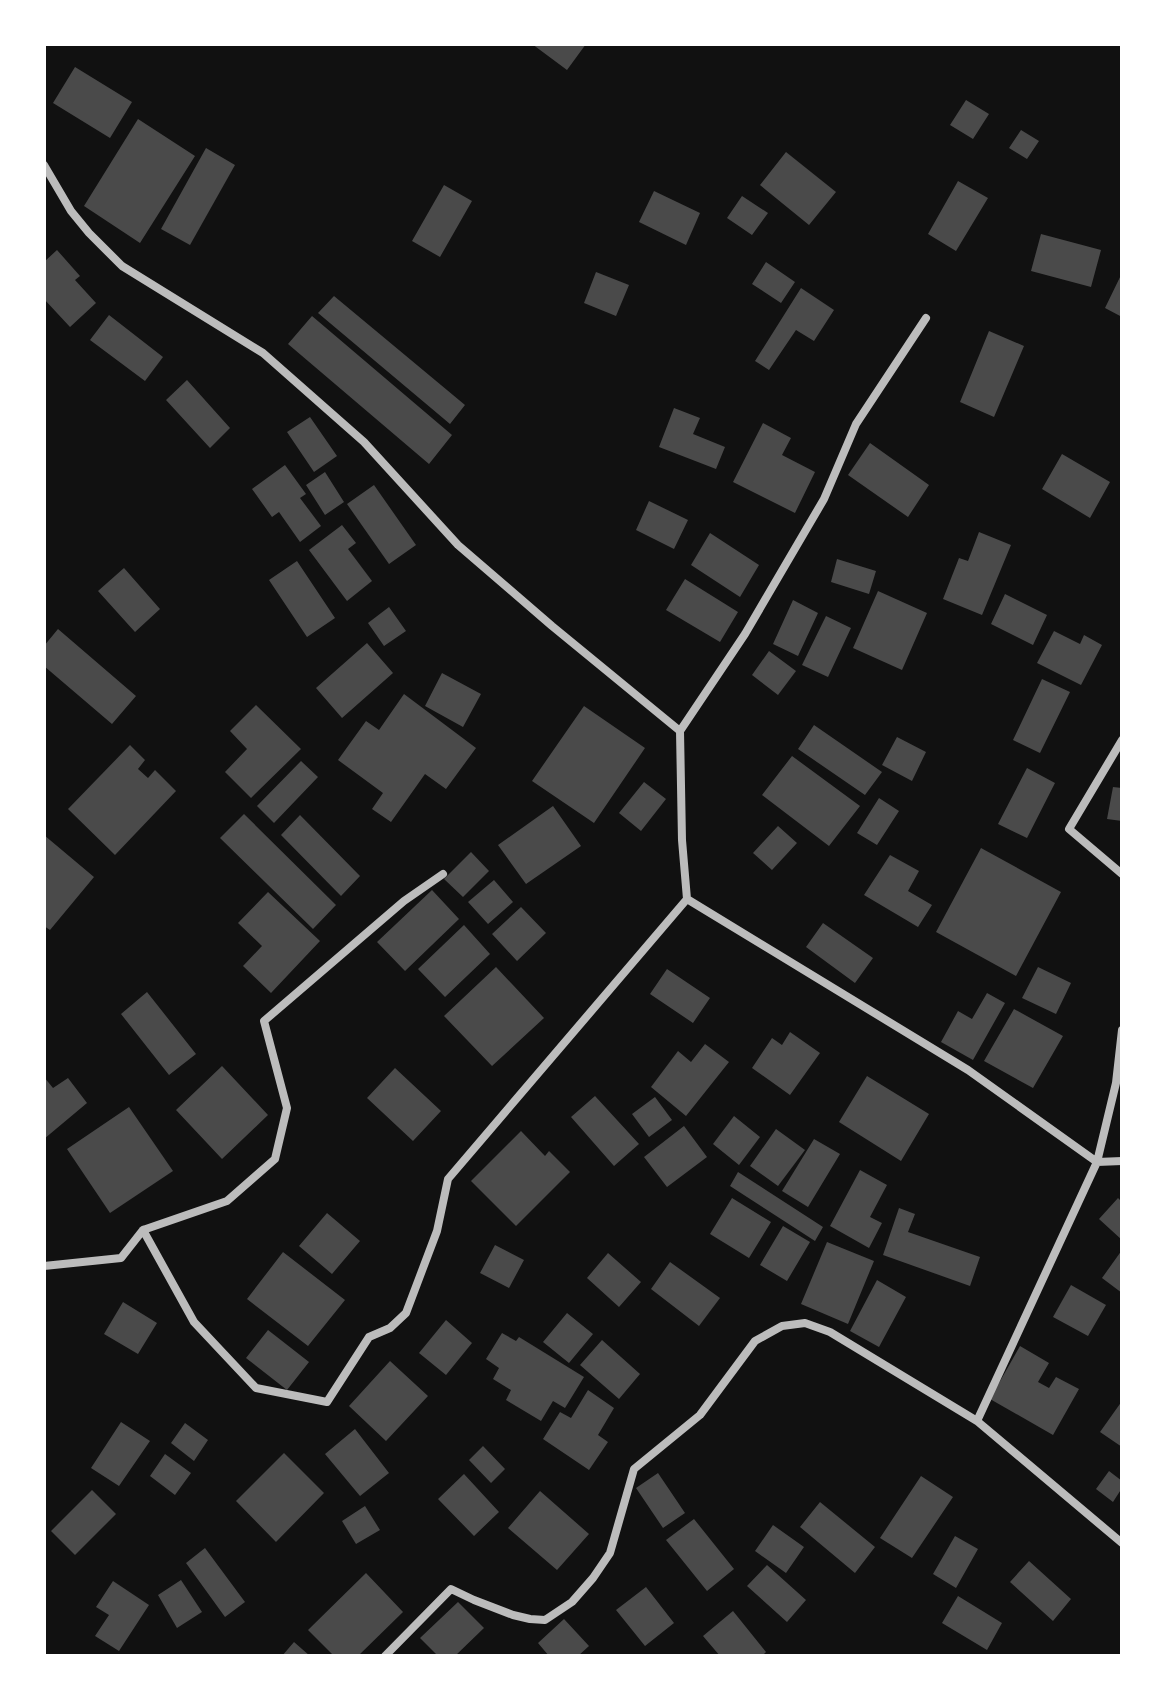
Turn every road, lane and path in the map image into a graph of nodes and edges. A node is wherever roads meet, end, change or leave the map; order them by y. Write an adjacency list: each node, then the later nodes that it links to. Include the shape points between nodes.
1 (44, 165): 3 (street, via 71,211 122,266 263,353 364,442 458,545)
2 (926, 318): 3 (street, via 856,424 824,499 753,621)
3 (680, 731): 7 (street)
4 (1122, 740): 6 (street, via 1069,829)
5 (443, 874): 11 (street, via 264,1021 287,1108 275,1159 227,1201)
6 (1122, 874)
7 (687, 899): 10 (street, via 968,1070); 11 (street, via 448,1179 437,1231 406,1313 369,1337 327,1402 256,1388 194,1322)
8 (1122, 1030): 10 (street)
9 (1122, 1161): 10 (street)
10 (1097, 1162): 13 (street)
11 (143, 1230): 12 (street, via 121,1258)
12 (44, 1266)
13 (977, 1421): 14 (street); 15 (street, via 830,1332 805,1323 782,1326 755,1341 700,1415 634,1469 610,1553 572,1602 545,1620 530,1619 451,1589)
14 (1122, 1543)
15 (385, 1656)

